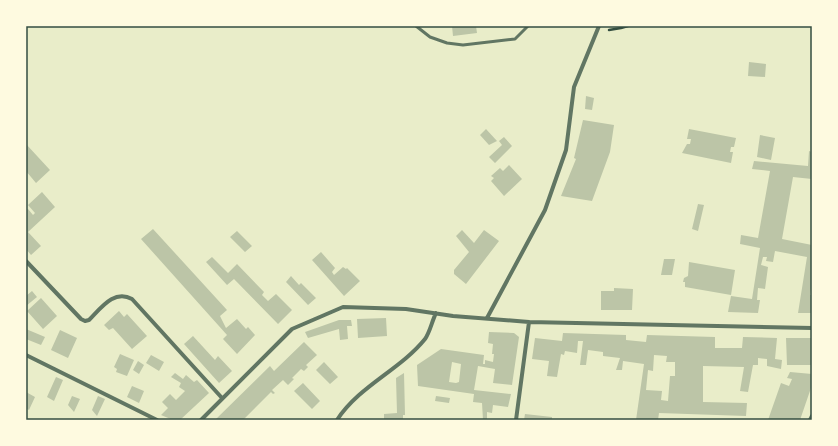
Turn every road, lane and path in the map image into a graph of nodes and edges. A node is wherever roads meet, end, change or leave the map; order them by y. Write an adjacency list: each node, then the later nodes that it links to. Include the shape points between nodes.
1 (416, 26): 2 (lane, via 430,37 464,45 516,39)
2 (528, 26)
3 (598, 26): 9 (street, via 574,87 566,150 545,210)
4 (628, 26): 5 (path)
5 (621, 27): 6 (path)
6 (609, 30)
7 (26, 261): 13 (street, via 80,319 89,320 114,297 126,296 132,299)
8 (436, 313): 9 (street); 13 (street, via 343,306 292,329); 17 (street, via 426,338 406,358 367,387)
9 (487, 318): 10 (street)
10 (529, 322): 11 (street); 18 (street)
11 (812, 328)
12 (26, 355): 15 (street)
13 (222, 398): 16 (street)
14 (812, 416): 19 (street)
15 (158, 420)
16 (201, 420)
17 (337, 420)
18 (516, 420)
19 (810, 420)

